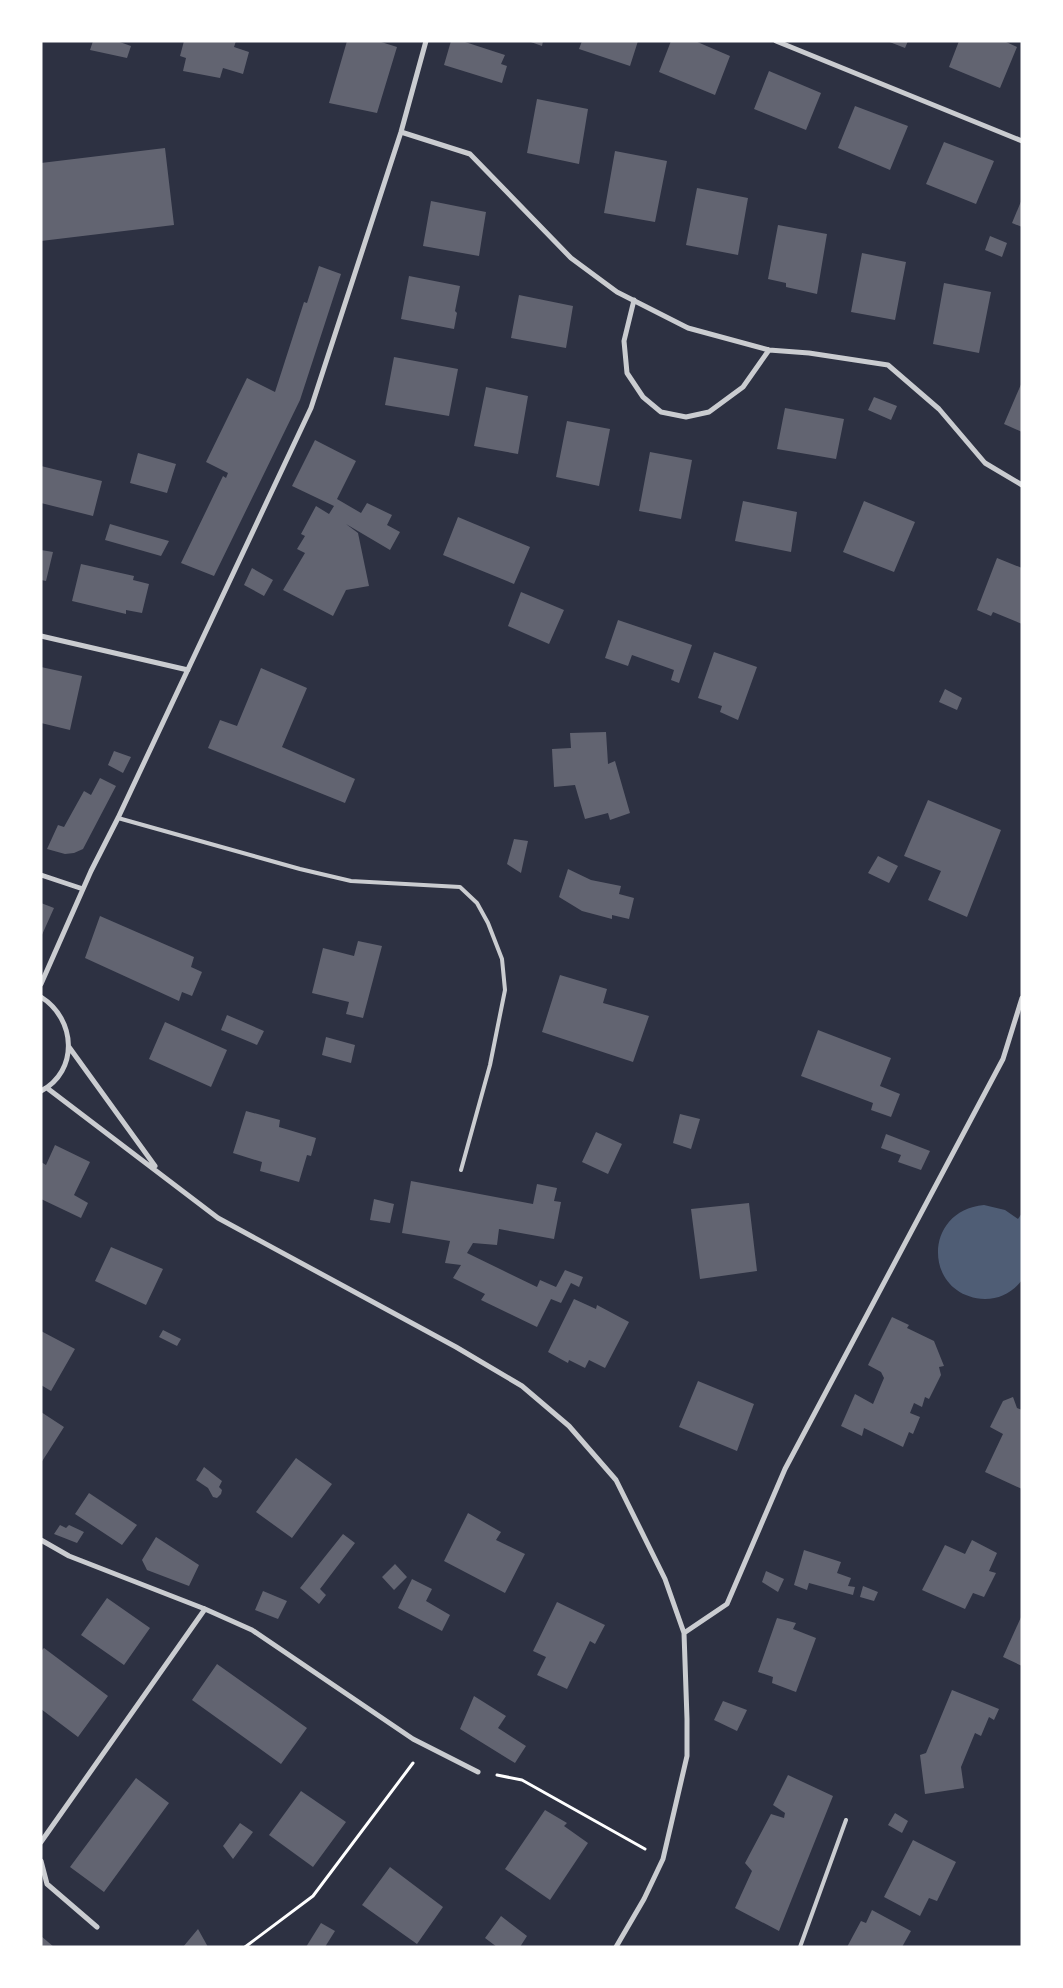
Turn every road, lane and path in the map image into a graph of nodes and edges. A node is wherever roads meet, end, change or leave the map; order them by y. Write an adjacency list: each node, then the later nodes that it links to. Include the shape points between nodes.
1 (426, 41): 3 (street)
2 (776, 41): 4 (street)
3 (401, 132): 5 (street, via 470,154 571,258 617,292); 9 (street, via 310,408)
4 (1022, 141)
5 (634, 300): 6 (street, via 688,328); 6 (street, via 624,341 627,373 643,397 661,412 686,417 710,412 743,387)
6 (769, 350): 7 (street, via 888,364 939,409 984,463)
7 (1022, 486)
8 (41, 636): 9 (street)
9 (188, 670): 10 (street)
10 (118, 818): 12 (street); 18 (lane, via 351,881 460,887 477,903 502,959 505,990 490,1066)
11 (41, 875): 12 (street)
12 (83, 889): 13 (street)
13 (41, 984)
14 (41, 997): 16 (street, via 61,1016)
15 (1022, 998): 22 (street, via 1002,1059 786,1469 727,1604)
16 (69, 1047): 17 (street, via 66,1063 58,1077); 19 (street)
17 (44, 1089): 19 (street)
18 (461, 1170)
19 (158, 1171): 22 (street, via 218,1218 522,1386 569,1426 616,1480 666,1579)
20 (41, 1540): 21 (street, via 69,1556)
21 (205, 1610): 24 (street, via 252,1630 413,1739); 26 (street)
22 (684, 1633): 27 (street, via 687,1756)
23 (413, 1763): 30 (path, via 313,1896)
24 (478, 1772): 27 (path, via 522,1780)
25 (846, 1820): 32 (lane)
26 (41, 1842)
27 (663, 1859): 31 (street)
28 (41, 1861): 29 (street, via 48,1884)
29 (97, 1927)
30 (245, 1947)
31 (616, 1947)
32 (800, 1947)

